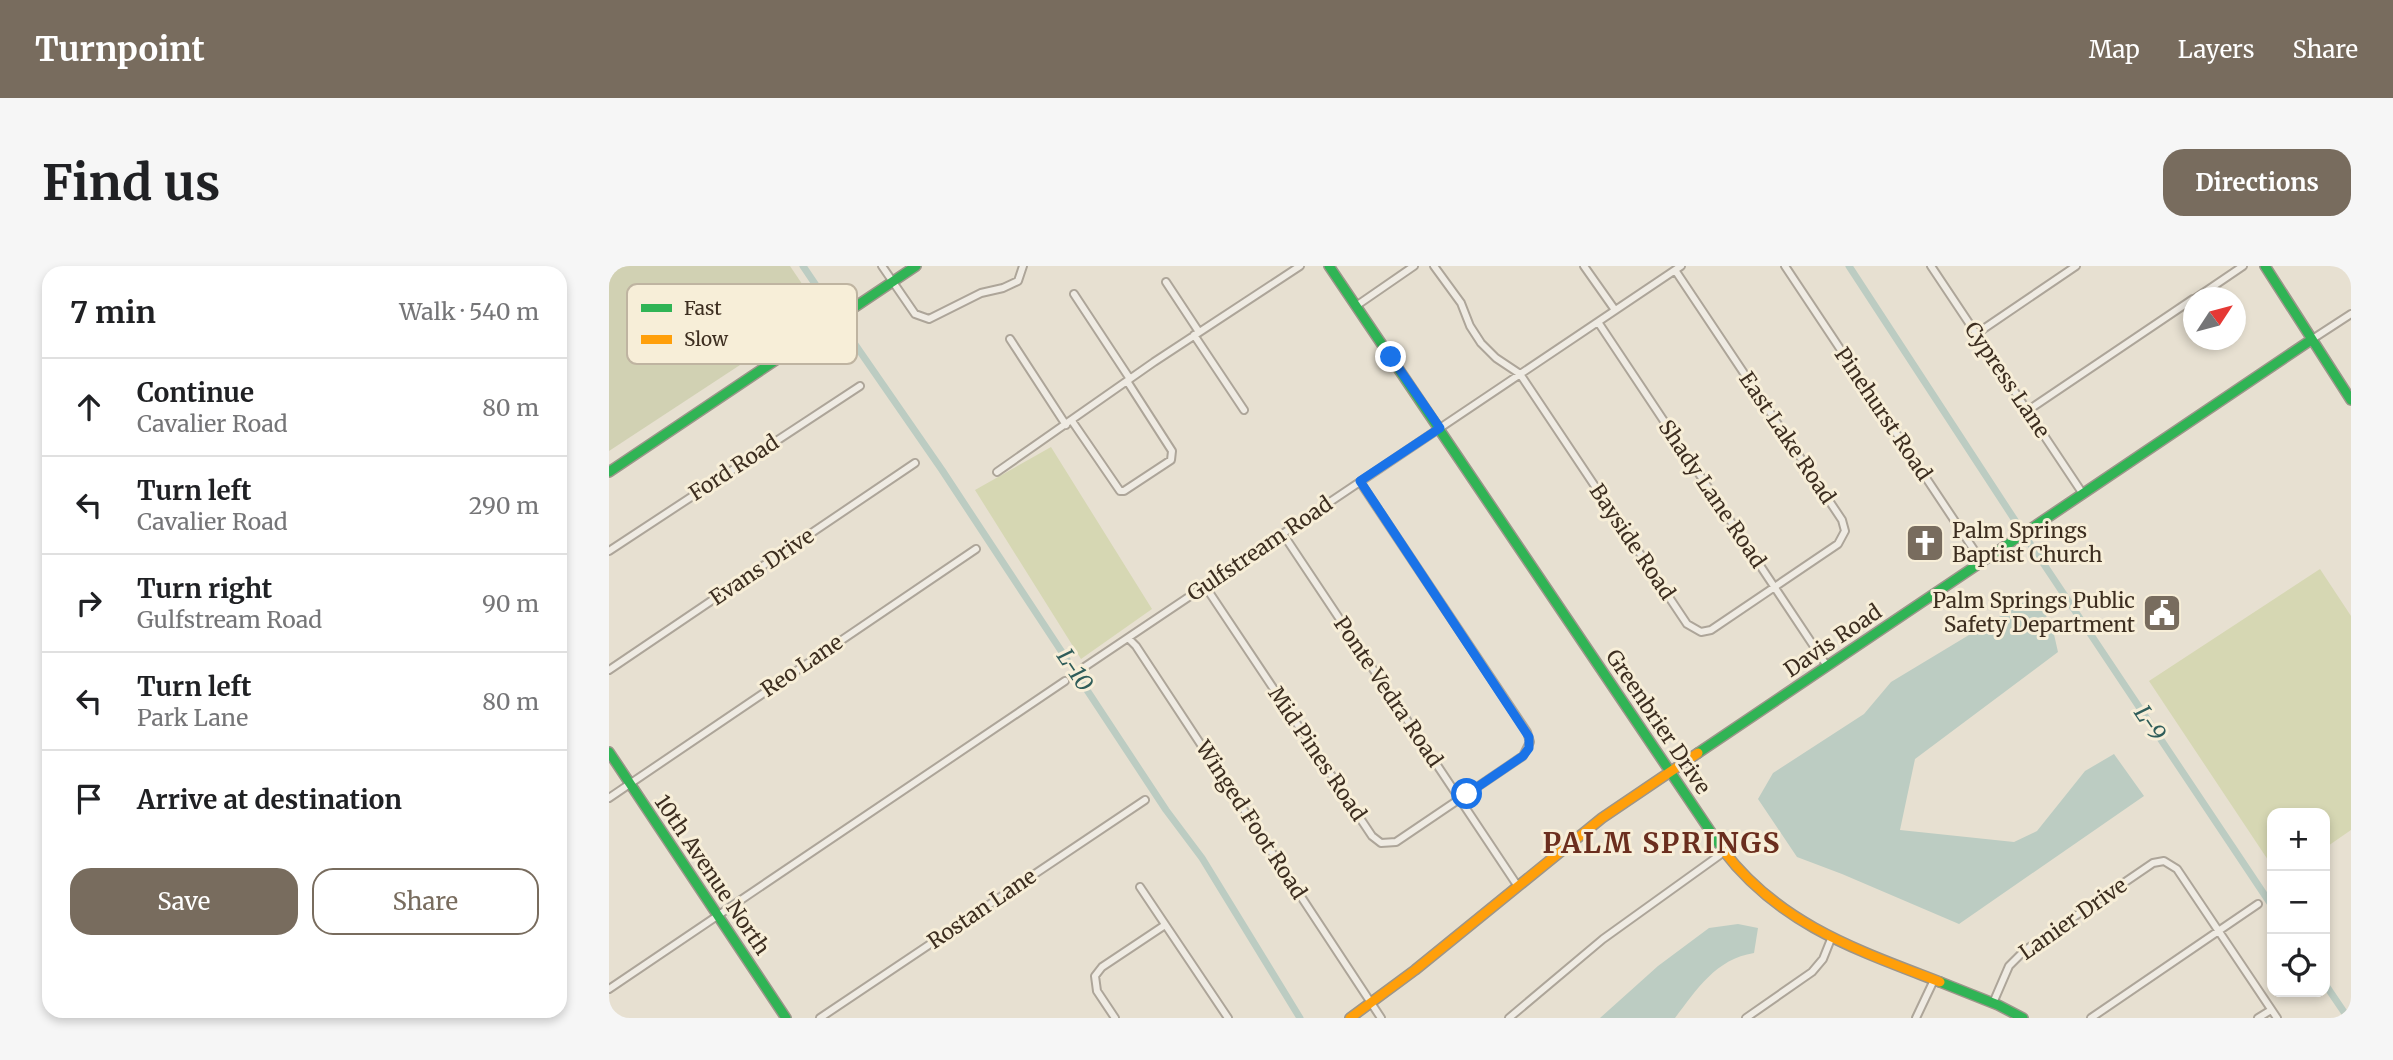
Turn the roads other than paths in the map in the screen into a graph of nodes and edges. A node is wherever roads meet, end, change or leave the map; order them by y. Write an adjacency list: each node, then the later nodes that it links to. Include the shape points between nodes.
1 (881, 266): 15 (street)
2 (916, 266): 15 (street)
3 (1023, 266): 15 (street, via 1018,281 929,319 915,314)
4 (1300, 266): 25 (street)
5 (1329, 266): 20 (street, Greenbrier Drive)
6 (1414, 266): 20 (street)
7 (1434, 266): 30 (street, via 1461,303 1481,343)
8 (1584, 266): 22 (street)
9 (1785, 266): 46 (street, Pinehurst Road)
10 (1931, 266): 26 (street, Cypress Lane)
11 (2076, 266): 26 (street)
12 (2243, 266): 17 (street)
13 (2265, 266): 28 (street)
14 (1678, 268): 22 (street, Gulfstream Road); 48 (street, East Lake Road, via 1844,525 1838,544)
15 (893, 282): 19 (street)
16 (1165, 282): 25 (street)
17 (2212, 287)
18 (1075, 294): 31 (street)
19 (857, 306)
20 (1356, 306): 37 (street, Greenbrier Drive)
21 (2183, 306): 35 (street)
22 (1615, 310): 24 (street, Gulfstream Road)
23 (2351, 314): 28 (street, Davis Road)
24 (1598, 322): 30 (street, Gulfstream Road); 48 (street, Shady Lane Road)
25 (1196, 334): 31 (street); 34 (street)
26 (1976, 334): 35 (street, Cypress Lane)
27 (1010, 339): 36 (street)
28 (2311, 340): 33 (street); 42 (street, Davis Road)
29 (770, 364): 39 (street)
30 (1520, 374): 37 (street, Gulfstream Road); 48 (street, Bayside Road, via 1691,628 1711,630)
31 (1129, 380): 36 (street); 36 (street, via 1173,451 1171,460 1120,491)
32 (860, 386): 45 (street, Ford Road)
33 (2351, 400)
34 (1244, 410)
35 (2028, 411): 42 (street, Cypress Lane)
36 (1069, 423): 40 (street)
37 (1440, 428): 41 (street, Gulfstream Road); 55 (street, Greenbrier Drive)
38 (915, 463): 52 (street, Evans Drive)
39 (609, 472)
40 (997, 472)
41 (1360, 481): 43 (street, Gulfstream Road); 58 (street, via 1529,737 1523,756)
42 (2083, 494): 46 (street, Davis Road)
43 (1283, 534): 47 (street, Gulfstream Road); 58 (street, Ponte Vedra Road)
44 (976, 550): 56 (street, Reo Lane)
45 (609, 551)
46 (1982, 562): 50 (street, Davis Road)
47 (1205, 586): 49 (street, Gulfstream Road); 58 (street, Mid Pines Road, via 1376,840 1396,842)
48 (1775, 587): 50 (street, Shady Lane Road)
49 (1128, 638): 51 (street, Gulfstream Road); 70 (street, Winged Foot Road)
50 (1827, 666): 55 (street, Davis Road)
51 (1083, 668)
52 (609, 670)
53 (1065, 681): 64 (street)
54 (609, 752): 56 (street, 10th Avenue North)
55 (1670, 772): 60 (street, Greenbrier Drive); 61 (street, Davis Road)
56 (629, 782): 57 (street, Reo Lane); 64 (street, 10th Avenue North)
57 (609, 798)
58 (1459, 799): 61 (street, Ponte Vedra Road)
59 (1145, 800): 74 (street, Rostan Lane)
60 (1724, 852): 67 (street, Greenbrier Drive, via 1765,899); 79 (street, via 1632,916)
61 (1517, 885): 70 (street, Davis Road)
62 (1140, 887): 65 (street)
63 (2258, 904): 66 (street)
64 (718, 916): 69 (street); 73 (street, 10th Avenue North)
65 (1165, 925): 75 (street, via 1095,976 1097,991); 76 (street)
66 (2219, 932): 71 (street, Lanier Drive, via 2173,865 2153,863 2024,951 2010,967); 72 (street); 83 (street)
67 (1831, 939): 68 (street, Greenbrier Drive); 80 (street, via 1812,972)
68 (1934, 979): 71 (street, Greenbrier Drive); 81 (street)
69 (609, 989)
70 (1371, 1003): 77 (street, Davis Road); 78 (street, Winged Foot Road)
71 (1993, 1003): 82 (street, Greenbrier Drive)
72 (2271, 1010): 84 (street); 85 (street)
73 (786, 1018)
74 (820, 1018)
75 (1115, 1018)
76 (1228, 1018)
77 (1350, 1018)
78 (1381, 1018)
79 (1509, 1018)
80 (1746, 1018)
81 (1916, 1018)
82 (2023, 1018)
83 (2091, 1018)
84 (2259, 1018)
85 (2277, 1018)

